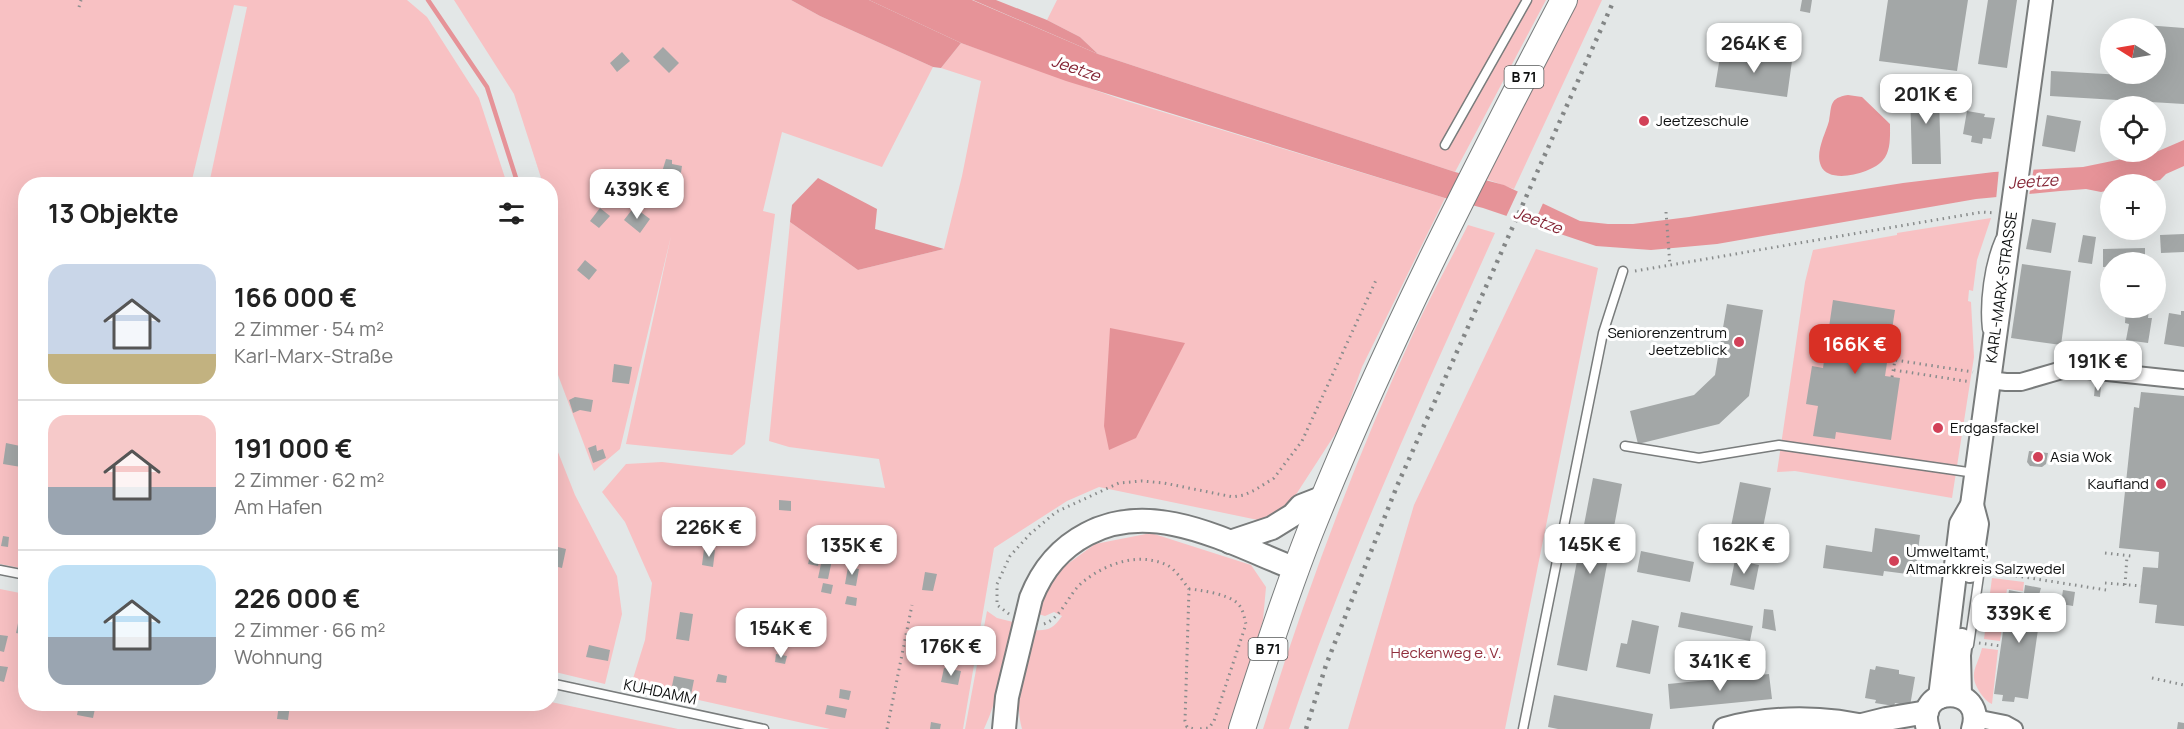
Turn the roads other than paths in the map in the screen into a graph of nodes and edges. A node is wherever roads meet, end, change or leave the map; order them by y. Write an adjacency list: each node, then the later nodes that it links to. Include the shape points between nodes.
1 (1527, 0): 4 (lane)
2 (1564, 0): 10 (main road, B 71, via 1442,237)
3 (2041, 0): 6 (main road, KARL-MARX-STRASSE, via 2019,159 2007,210)
4 (1445, 145)
5 (1623, 271): 23 (lane, via 1603,333)
6 (1982, 374): 7 (street, via 2006,382 2021,382 2068,368); 9 (main road, KARL-MARX-STRASSE)
7 (2184, 380)
8 (1625, 446): 9 (lane, via 1699,458 1779,446)
9 (1976, 473): 11 (main road, KARL-MARX-STRASSE)
10 (1324, 497): 12 (main road, via 1301,506 1272,528); 13 (main road, B 71)
11 (1972, 505): 17 (main road, KARL-MARX-STRASSE, via 1961,524); 17 (main road, KARL-MARX-STRASSE, via 1977,524 1959,655)
12 (1230, 542): 13 (main road); 21 (main road, via 1156,521 1124,521 1094,530 1064,549 1037,583 1007,697)
13 (1296, 569): 22 (main road, B 71)
14 (0, 570): 15 (lane)
15 (18, 573)
16 (558, 685): 20 (lane, KUHDAMM)
17 (1943, 703): 18 (main road, via 1969,703); 19 (main road, via 1886,718)
18 (1974, 723): 25 (street, via 2005,724)
19 (1868, 727): 24 (main road, via 1794,720)
20 (764, 729)
21 (1004, 729)
22 (1242, 729)
23 (1523, 729)
24 (1725, 729)
25 (2014, 729)

